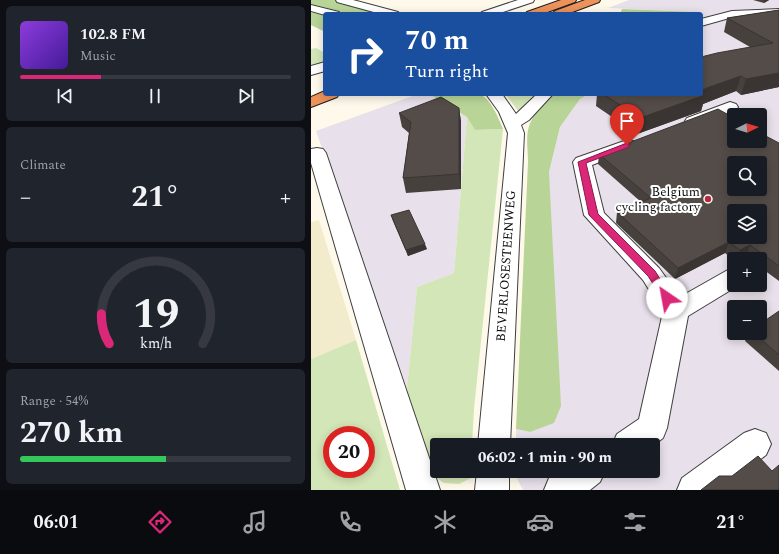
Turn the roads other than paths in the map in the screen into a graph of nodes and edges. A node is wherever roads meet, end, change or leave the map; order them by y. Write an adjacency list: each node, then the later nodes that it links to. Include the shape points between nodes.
1 (341, 0): 7 (street)
2 (529, 0): 8 (street)
3 (571, 0): 9 (highway)
4 (595, 0): 10 (highway)
5 (311, 8): 6 (street)
6 (327, 12)
7 (386, 12)
8 (492, 12)
9 (537, 12)
10 (562, 12)
11 (779, 12): 12 (street, via 732,14)
12 (703, 22)
13 (323, 67): 14 (street)
14 (311, 71)
15 (323, 86): 16 (highway)
16 (311, 90)
17 (328, 96): 20 (highway)
18 (495, 96): 22 (street, BEVERLOSESTEENWEG)
19 (544, 96): 22 (street, via 523,117)
20 (311, 102)
21 (730, 107): 23 (street)
22 (513, 123): 28 (street, BEVERLOSESTEENWEG, via 516,133)
23 (671, 129)
24 (649, 137): 27 (street, via 582,162 594,215 651,274)
25 (317, 153): 33 (street)
26 (727, 281): 27 (street)
27 (675, 311): 29 (street, via 652,428)
28 (494, 438)
29 (638, 438)
30 (755, 444): 36 (street)
31 (493, 478): 34 (street)
32 (579, 478): 35 (street)
33 (423, 490)
34 (492, 490)
35 (561, 490)
36 (694, 490)

